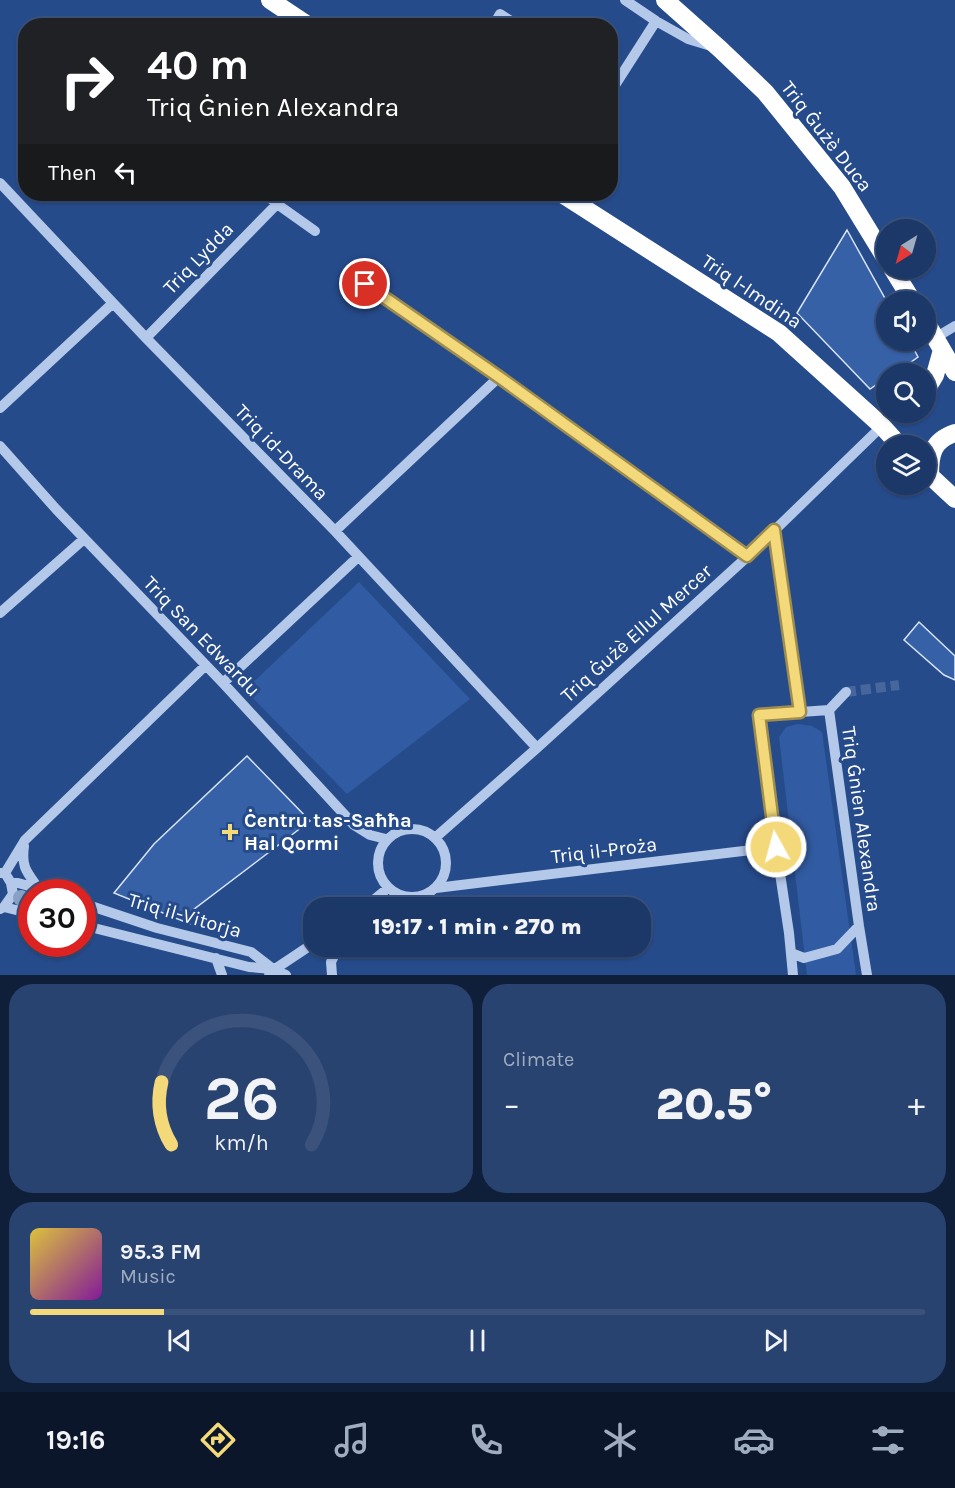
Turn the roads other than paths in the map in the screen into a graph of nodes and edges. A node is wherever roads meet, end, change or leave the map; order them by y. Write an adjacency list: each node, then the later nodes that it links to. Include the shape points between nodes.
1 (270, 0): 4 (highway)
2 (625, 0): 5 (street, Triq Ġużè Duca)
3 (665, 0): 6 (highway, Triq Ġużè Duca)
4 (297, 18)
5 (656, 21): 6 (street, Triq Ġużè Duca, via 688,39); 7 (street)
6 (720, 49): 13 (highway, Triq Ġużè Duca, via 765,92 842,187)
7 (618, 80)
8 (0, 183): 15 (street, Triq id-Drama)
9 (273, 201): 11 (street)
10 (573, 201): 24 (highway, Triq l-Imdina, via 779,333 862,408)
11 (277, 204): 12 (street); 17 (street, Triq Lydda)
12 (315, 231)
13 (876, 243)
14 (365, 284): 22 (street)
15 (113, 303): 17 (street, Triq id-Drama); 23 (street)
16 (955, 326): 19 (street)
17 (146, 338): 32 (street, Triq id-Drama)
18 (936, 339): 19 (highway)
19 (939, 344): 20 (highway); 21 (highway)
20 (936, 367)
21 (955, 372)
22 (499, 377): 32 (street); 35 (street)
23 (0, 408)
24 (876, 415)
25 (880, 423): 31 (street, Triq Ġużè Ellul Mercer)
26 (955, 433): 28 (highway)
27 (0, 446): 33 (street, Triq San Edwardu)
28 (936, 446)
29 (936, 481): 30 (highway)
30 (955, 499)
31 (774, 530): 35 (street, Triq Ġużè Ellul Mercer); 41 (street)
32 (335, 531): 34 (street, Triq id-Drama)
33 (84, 539): 36 (street); 37 (street, Triq San Edwardu)
34 (358, 556): 38 (street); 42 (street, Triq id-Drama)
35 (747, 556): 42 (street, Triq Ġużè Ellul Mercer)
36 (0, 613)
37 (205, 666): 38 (street, Triq San Edwardu); 45 (street)
38 (223, 683): 44 (street, Triq San Edwardu, via 354,825)
39 (846, 692): 40 (street)
40 (829, 710): 41 (street, Triq Ġnien Alexandra); 55 (street, Triq Ġnien Alexandra)
41 (800, 712): 46 (street, Triq Ġnien Alexandra, via 759,715)
42 (537, 748): 43 (street, Triq Ġużè Ellul Mercer)
43 (436, 837): 44 (street, via 411,828 399,830); 50 (street, via 446,858 446,870)
44 (386, 839): 49 (street, via 377,863)
45 (25, 840): 47 (street); 48 (street, via 22,860)
46 (776, 847): 50 (street, Triq il-Proża); 58 (street, Triq Ġnien Alexandra)
47 (5, 877): 52 (street, via 13,894)
48 (32, 879)
49 (388, 888): 50 (street, via 414,897); 51 (street)
50 (436, 888)
51 (377, 897)
52 (2, 908): 54 (street)
53 (96, 908): 61 (street, Triq il-Vitorja, via 251,952)
54 (18, 911)
55 (859, 926): 58 (street, Triq Ġnien Alexandra, via 837,949 804,958); 66 (street, Triq Ġnien Alexandra)
56 (96, 928): 60 (street, Triq il-Vitorja)
57 (303, 950): 61 (street)
58 (791, 953): 65 (street, Triq Ġnien Alexandra)
59 (334, 957): 64 (street)
60 (216, 958): 61 (street, Triq il-Vitorja); 62 (street)
61 (270, 972): 63 (street, Triq il-Vitorja)
62 (222, 975)
63 (286, 975)
64 (332, 975)
65 (793, 975)
66 (867, 975)

